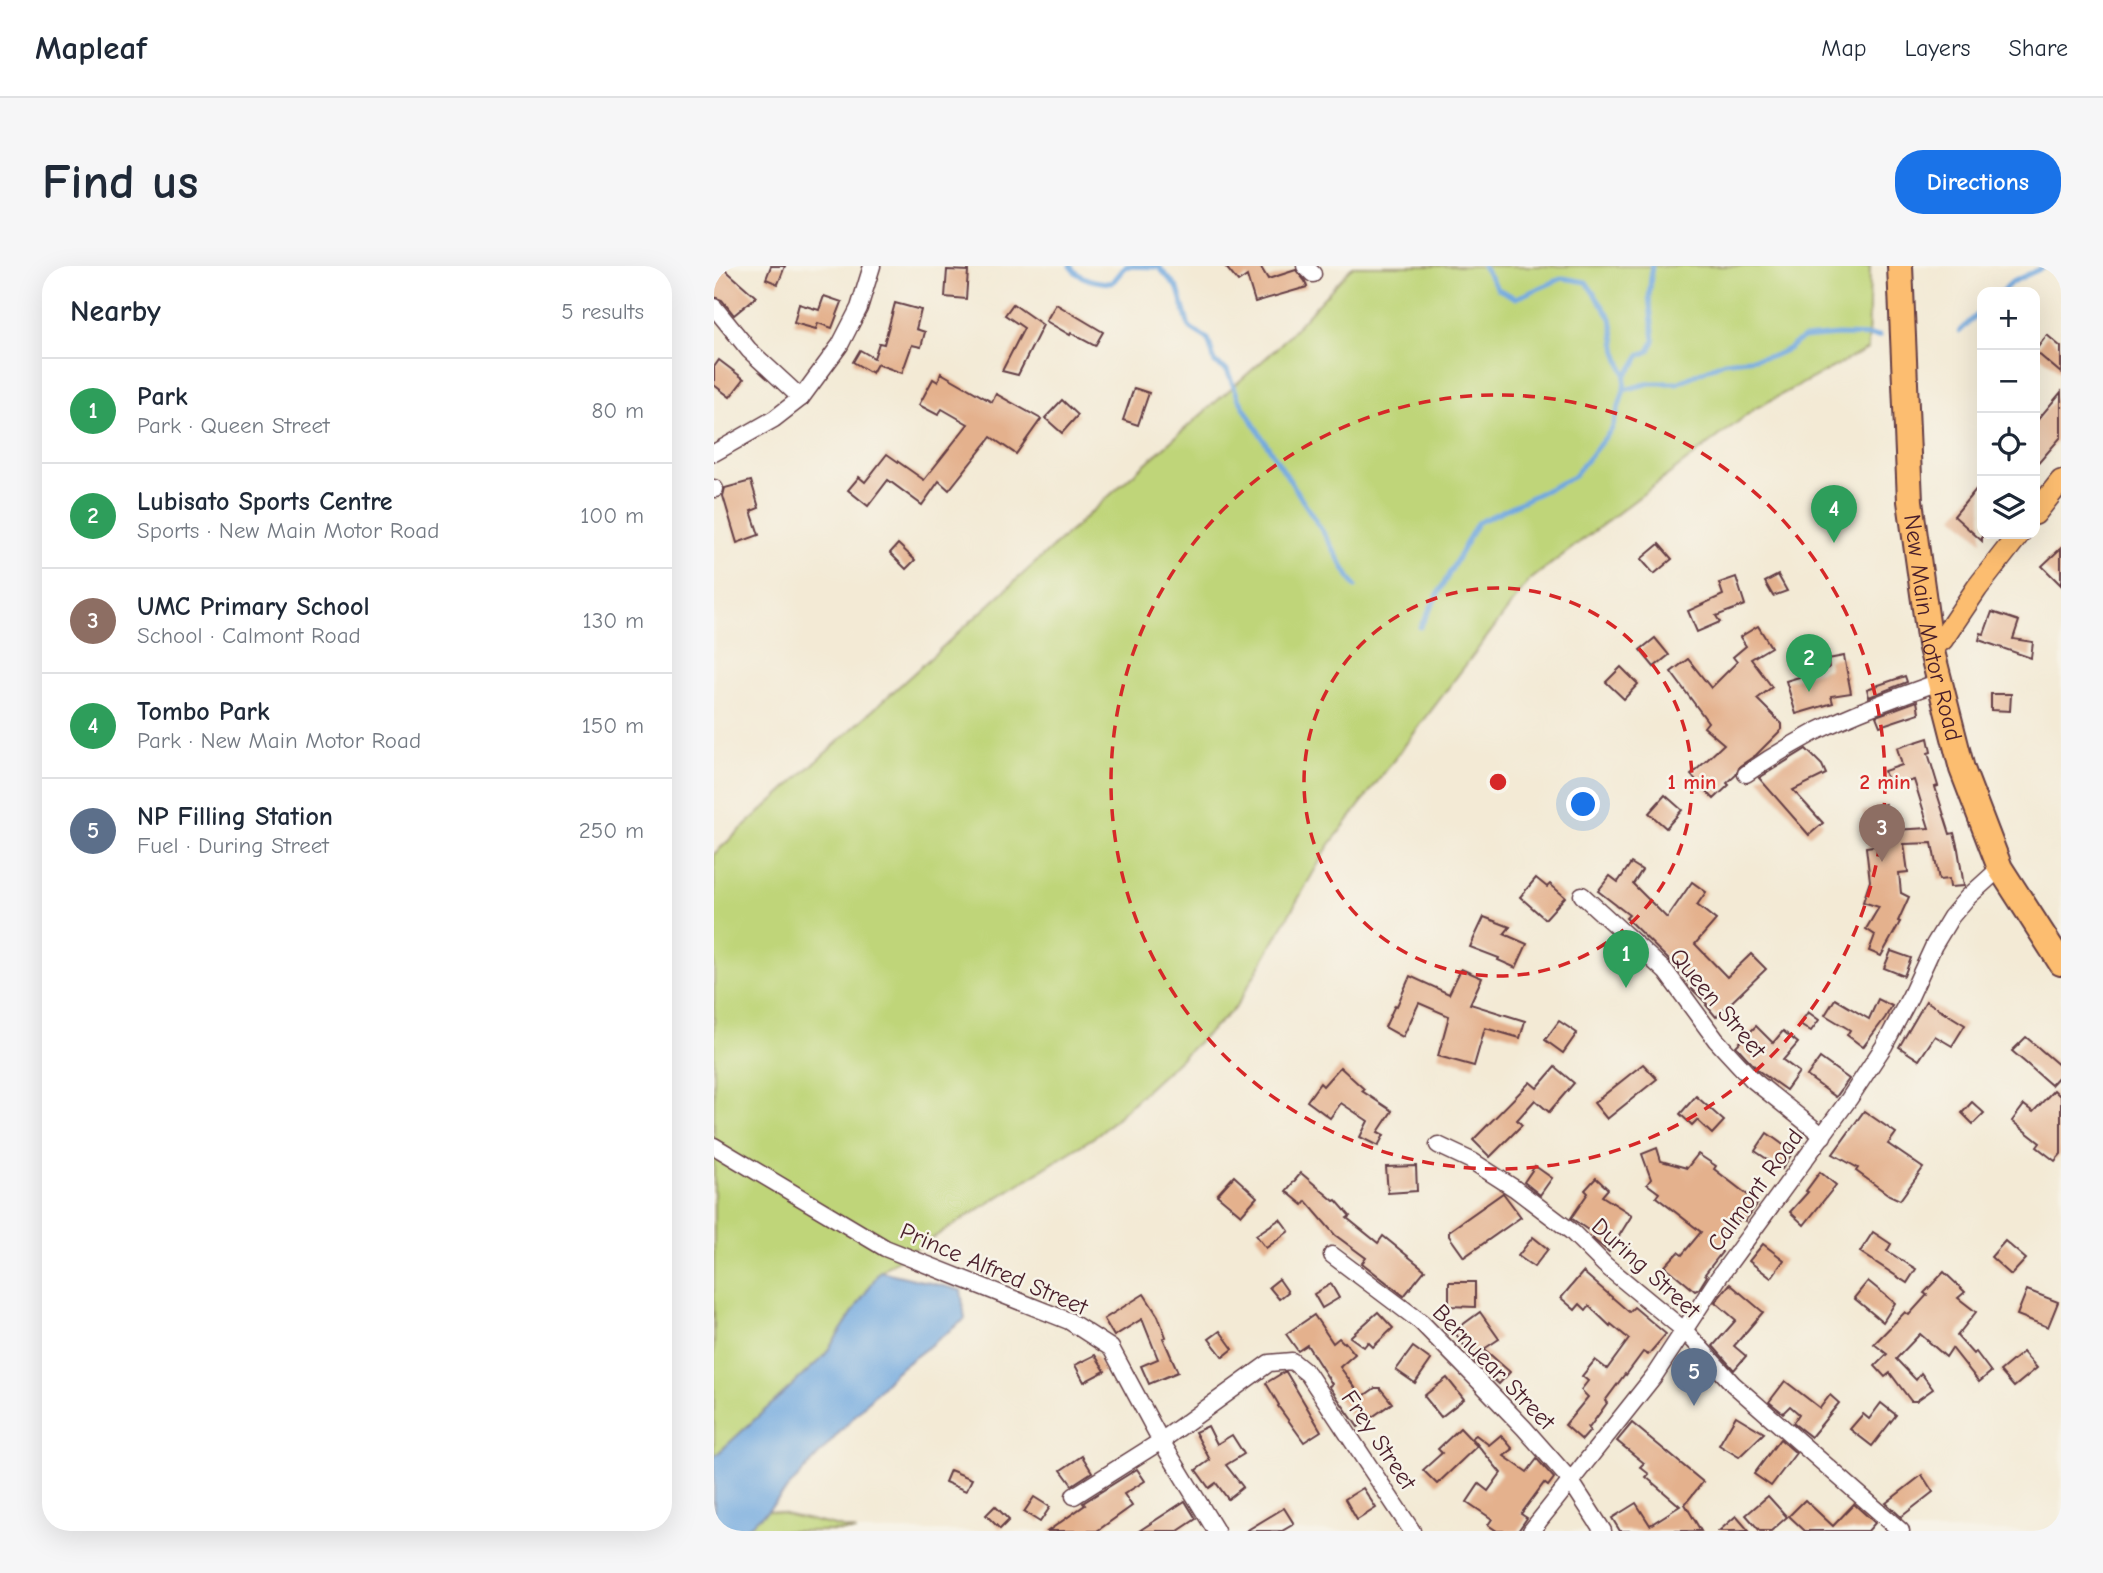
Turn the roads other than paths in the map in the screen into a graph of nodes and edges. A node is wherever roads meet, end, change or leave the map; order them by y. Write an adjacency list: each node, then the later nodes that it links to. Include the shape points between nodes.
1 (872, 266): 5 (street, via 859,309 841,345)
2 (1900, 266): 10 (highway, New Main Motor Road, via 1910,501)
3 (1912, 266): 10 (highway, New Main Motor Road)
4 (714, 307): 5 (street, via 748,350)
5 (801, 398): 6 (street)
6 (714, 453)
7 (2061, 481): 8 (main road)
8 (2040, 508)
9 (2015, 539): 10 (main road)
10 (1936, 642): 11 (highway, New Main Motor Road); 15 (highway, New Main Motor Road, via 1974,766 2013,860)
11 (1940, 682): 12 (street, via 1817,731); 13 (highway, New Main Motor Road, via 1962,769)
12 (1746, 774)
13 (2000, 868): 16 (highway, New Main Motor Road); 17 (street, Calmont Road, via 1951,917 1884,1046)
14 (1582, 895): 17 (street, Queen Street, via 1666,972 1716,1040 1753,1080)
15 (2061, 936)
16 (2061, 963)
17 (1823, 1136): 21 (street, Calmont Road)
18 (1438, 1145): 21 (street, During Street, via 1514,1188)
19 (714, 1146): 22 (street, Prince Alfred Street, via 885,1248 1069,1321 1111,1348)
20 (1332, 1255): 23 (street, Bernuear Street, via 1421,1322)
21 (1685, 1331): 23 (street, Calmont Road); 29 (street, During Street, via 1732,1384)
22 (1161, 1441): 24 (street); 25 (street, Prince Alfred Street); 26 (street, Frey Street, via 1269,1363 1292,1361 1308,1374)
23 (1570, 1480): 27 (street, Calmont Road); 28 (street, Bernuear Street)
24 (1074, 1496)
25 (1216, 1531)
26 (1412, 1531)
27 (1531, 1531)
28 (1603, 1531)
29 (1901, 1531)

